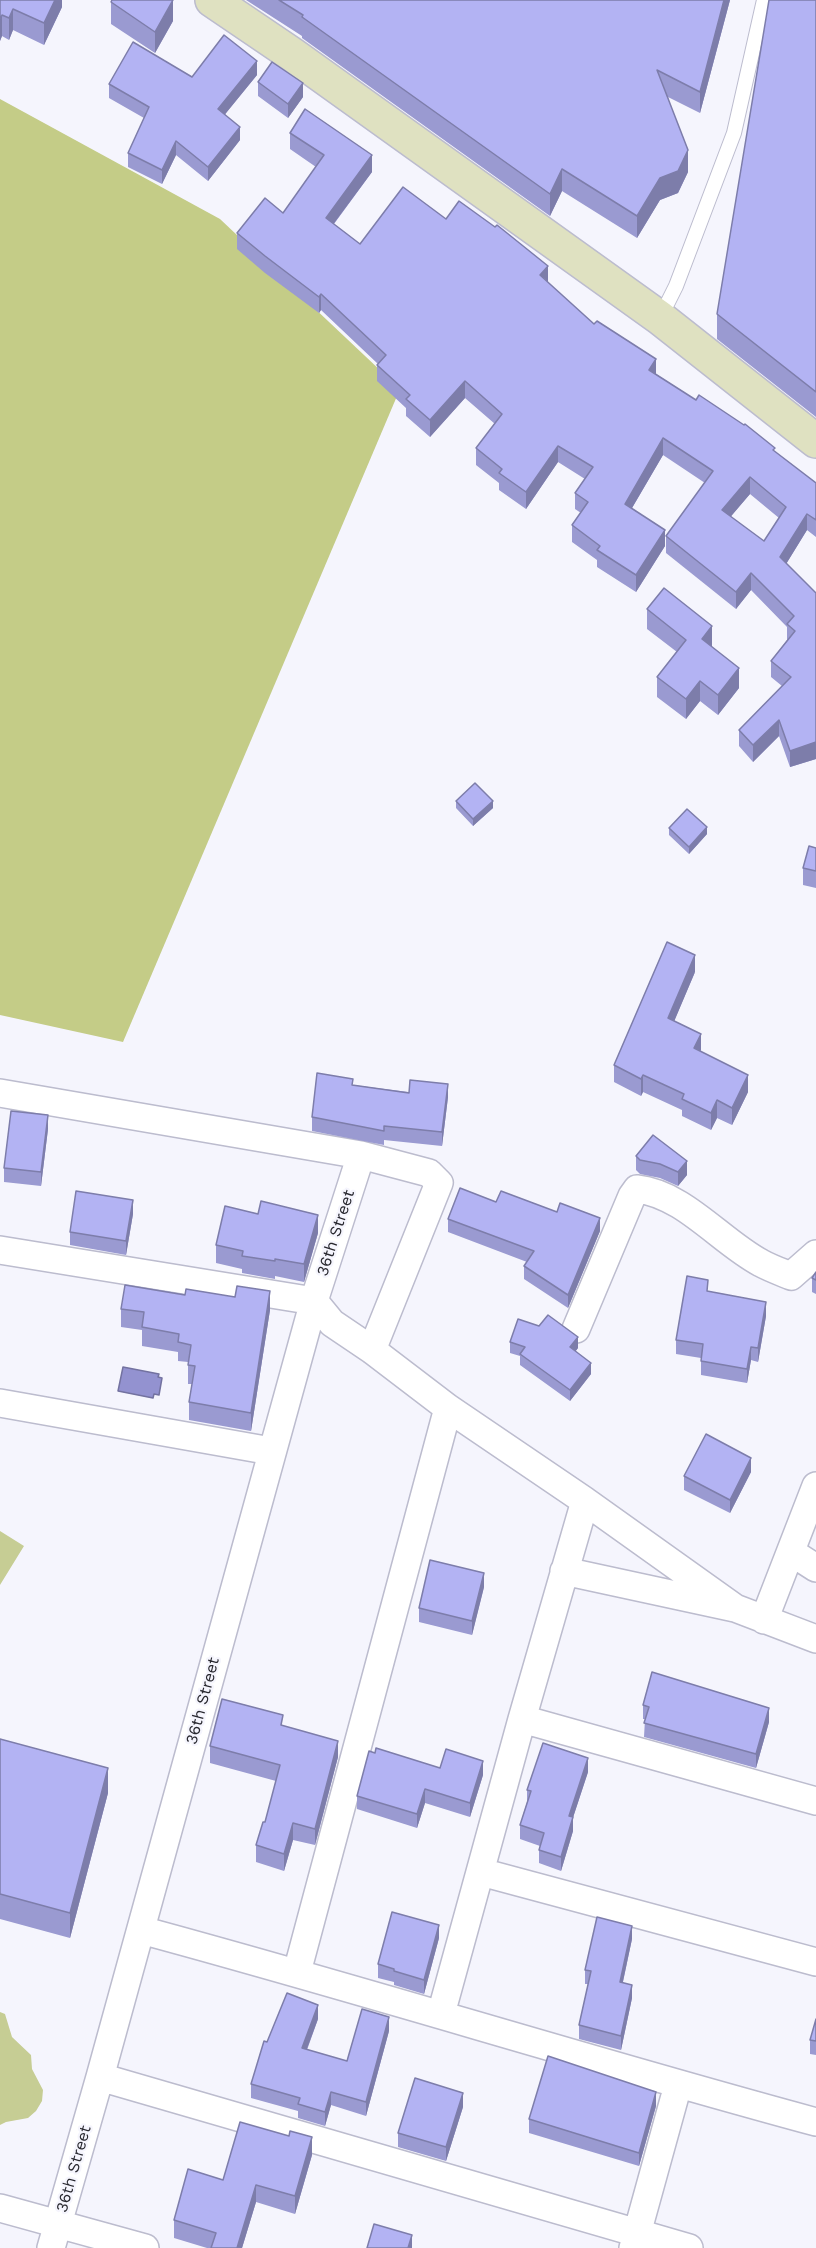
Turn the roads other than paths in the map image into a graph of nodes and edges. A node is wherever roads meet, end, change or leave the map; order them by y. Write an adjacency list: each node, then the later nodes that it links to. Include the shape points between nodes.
1 (212, 0): 3 (street)
2 (764, 0): 3 (lane, via 734,133)
3 (660, 318): 4 (street)
4 (816, 441)
5 (0, 1093): 6 (street)
6 (361, 1155): 9 (street, 36th Street); 11 (street, via 429,1173 439,1183)
7 (0, 1250): 9 (street)
8 (816, 1254): 10 (street, via 791,1276 760,1263 671,1201 637,1189)
9 (314, 1301): 11 (street, via 332,1323); 14 (street, 36th Street)
10 (576, 1329)
11 (372, 1350): 13 (street)
12 (0, 1404): 14 (street)
13 (448, 1408): 16 (street); 28 (street)
14 (271, 1451): 26 (street, 36th Street)
15 (816, 1486): 17 (street)
16 (585, 1501): 19 (street); 20 (street)
17 (791, 1552): 18 (street); 21 (street)
18 (816, 1569)
19 (564, 1571): 20 (street); 23 (street)
20 (735, 1608): 21 (street)
21 (764, 1620): 22 (street)
22 (816, 1639)
23 (522, 1719): 24 (street); 25 (street)
24 (816, 1801)
25 (481, 1872): 27 (street); 29 (street)
26 (141, 1930): 28 (street); 30 (street, 36th Street)
27 (816, 1962)
28 (297, 1972): 29 (street)
29 (441, 2014): 31 (street)
30 (100, 2077): 34 (street, 36th Street); 35 (street)
31 (678, 2085): 32 (street); 35 (street)
32 (816, 2122)
33 (0, 2208): 34 (street)
34 (58, 2222): 36 (street, 36th Street); 37 (street)
35 (635, 2241): 38 (street)
36 (51, 2248)
37 (145, 2248)
38 (689, 2248)

